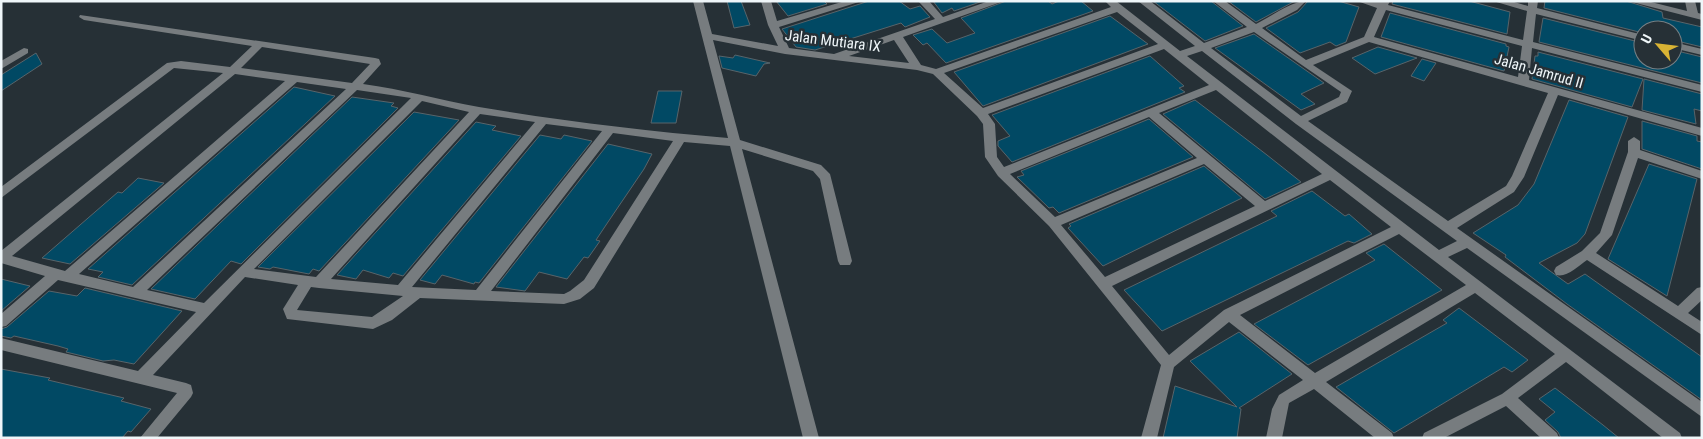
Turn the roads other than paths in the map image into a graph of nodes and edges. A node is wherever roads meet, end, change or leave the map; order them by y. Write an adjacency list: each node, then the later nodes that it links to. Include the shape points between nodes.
1 (698, 1): 23 (street)
2 (766, 1): 19 (street)
3 (857, 1): 19 (street)
4 (923, 1): 18 (street)
5 (998, 1): 18 (street)
6 (1143, 1): 28 (street)
7 (1218, 1): 20 (street)
8 (1362, 1): 13 (street)
9 (1498, 1): 15 (street)
10 (1633, 1): 16 (street)
11 (1700, 1): 16 (street)
12 (1298, 3): 20 (street, via 1294,10)
13 (1384, 4): 24 (street); 27 (street)
14 (1114, 5): 26 (street); 39 (street)
15 (1532, 6): 22 (street); 27 (street)
16 (1694, 11)
17 (84, 17): 25 (street)
18 (941, 20): 21 (street)
19 (773, 25): 31 (street)
20 (1254, 28): 28 (street); 35 (street)
21 (896, 35): 34 (street); 37 (street)
22 (1633, 35)
23 (706, 36): 31 (street, Jalan Mutiara IX); 55 (street)
24 (1368, 39): 35 (street); 41 (street, Jalan Jamrud II)
25 (260, 44): 38 (street); 42 (street, via 375,62)
26 (1167, 44): 33 (street); 49 (street)
27 (1529, 44): 41 (street); 44 (street)
28 (1202, 47): 33 (street); 51 (street)
29 (1683, 47): 32 (street)
30 (24, 51): 36 (street)
31 (786, 51): 34 (street, Jalan Mutiara IX)
32 (1702, 52)
33 (1179, 55): 43 (street)
34 (833, 57): 37 (street, Jalan Mutiara IX)
35 (1305, 64): 51 (street, via 1345,88 1347,94)
36 (1, 66)
37 (916, 66): 39 (street, Jalan Mutiara IX)
38 (232, 71): 40 (street); 60 (street, via 181,64 165,68); 71 (street, via 1,258)
39 (938, 72): 49 (street)
40 (294, 79): 42 (street); 71 (street)
41 (1523, 82): 45 (street, Jalan Jamrud II)
42 (355, 86): 46 (street); 78 (street)
43 (1216, 86): 48 (street); 58 (street)
44 (1702, 89)
45 (1555, 92): 53 (street, Jalan Jamrud II); 63 (street, via 1510,189)
46 (419, 97): 47 (street); 70 (street)
47 (477, 110): 50 (street); 72 (street)
48 (1150, 112): 56 (street); 57 (street)
49 (981, 113): 57 (street, via 990,124 991,157)
50 (543, 120): 52 (street); 75 (street)
51 (1300, 121): 63 (street)
52 (610, 129): 54 (street); 79 (street)
53 (1702, 132)
54 (681, 138): 55 (street); 79 (street, via 589,284 582,290 564,299)
55 (733, 142): 68 (street, via 794,160 826,177); 93 (street)
56 (1207, 158): 61 (street); 62 (street)
57 (1002, 173): 62 (street)
58 (1331, 175): 61 (street); 64 (street)
59 (1702, 175): 66 (street, via 1634,146 1606,235)
60 (1, 194)
61 (1265, 208): 73 (street)
62 (1053, 223): 73 (street)
63 (1448, 227): 65 (street)
64 (1400, 228): 67 (street); 82 (street)
65 (1467, 242): 67 (street); 91 (street)
66 (1587, 254): 69 (street); 81 (street)
67 (1439, 256): 74 (street)
68 (844, 261)
69 (1560, 271)
70 (242, 272): 72 (street); 80 (street)
71 (62, 275): 78 (street); 83 (street)
72 (314, 282): 75 (street); 76 (street, via 290,309 292,315 373,323)
73 (1103, 284): 87 (street)
74 (1476, 286): 86 (street); 89 (street)
75 (401, 291): 76 (street)
76 (418, 292): 79 (street)
77 (1702, 292): 81 (street)
78 (136, 293): 80 (street)
79 (479, 296)
80 (208, 309): 88 (street)
81 (1679, 313): 84 (street)
82 (1229, 314): 87 (street); 89 (street)
83 (1, 322)
84 (1702, 329)
85 (1, 344): 88 (street)
86 (1565, 354): 90 (street); 99 (street)
87 (1168, 364): 94 (street)
88 (140, 379): 92 (street, via 187,391)
89 (1316, 381): 95 (street, via 1284,399); 96 (street)
90 (1507, 398): 97 (street); 98 (street)
91 (1702, 411)
92 (147, 438)
93 (811, 438)
94 (1149, 438)
95 (1274, 438)
96 (1386, 438)
97 (1429, 438)
98 (1552, 438)
99 (1675, 438)

